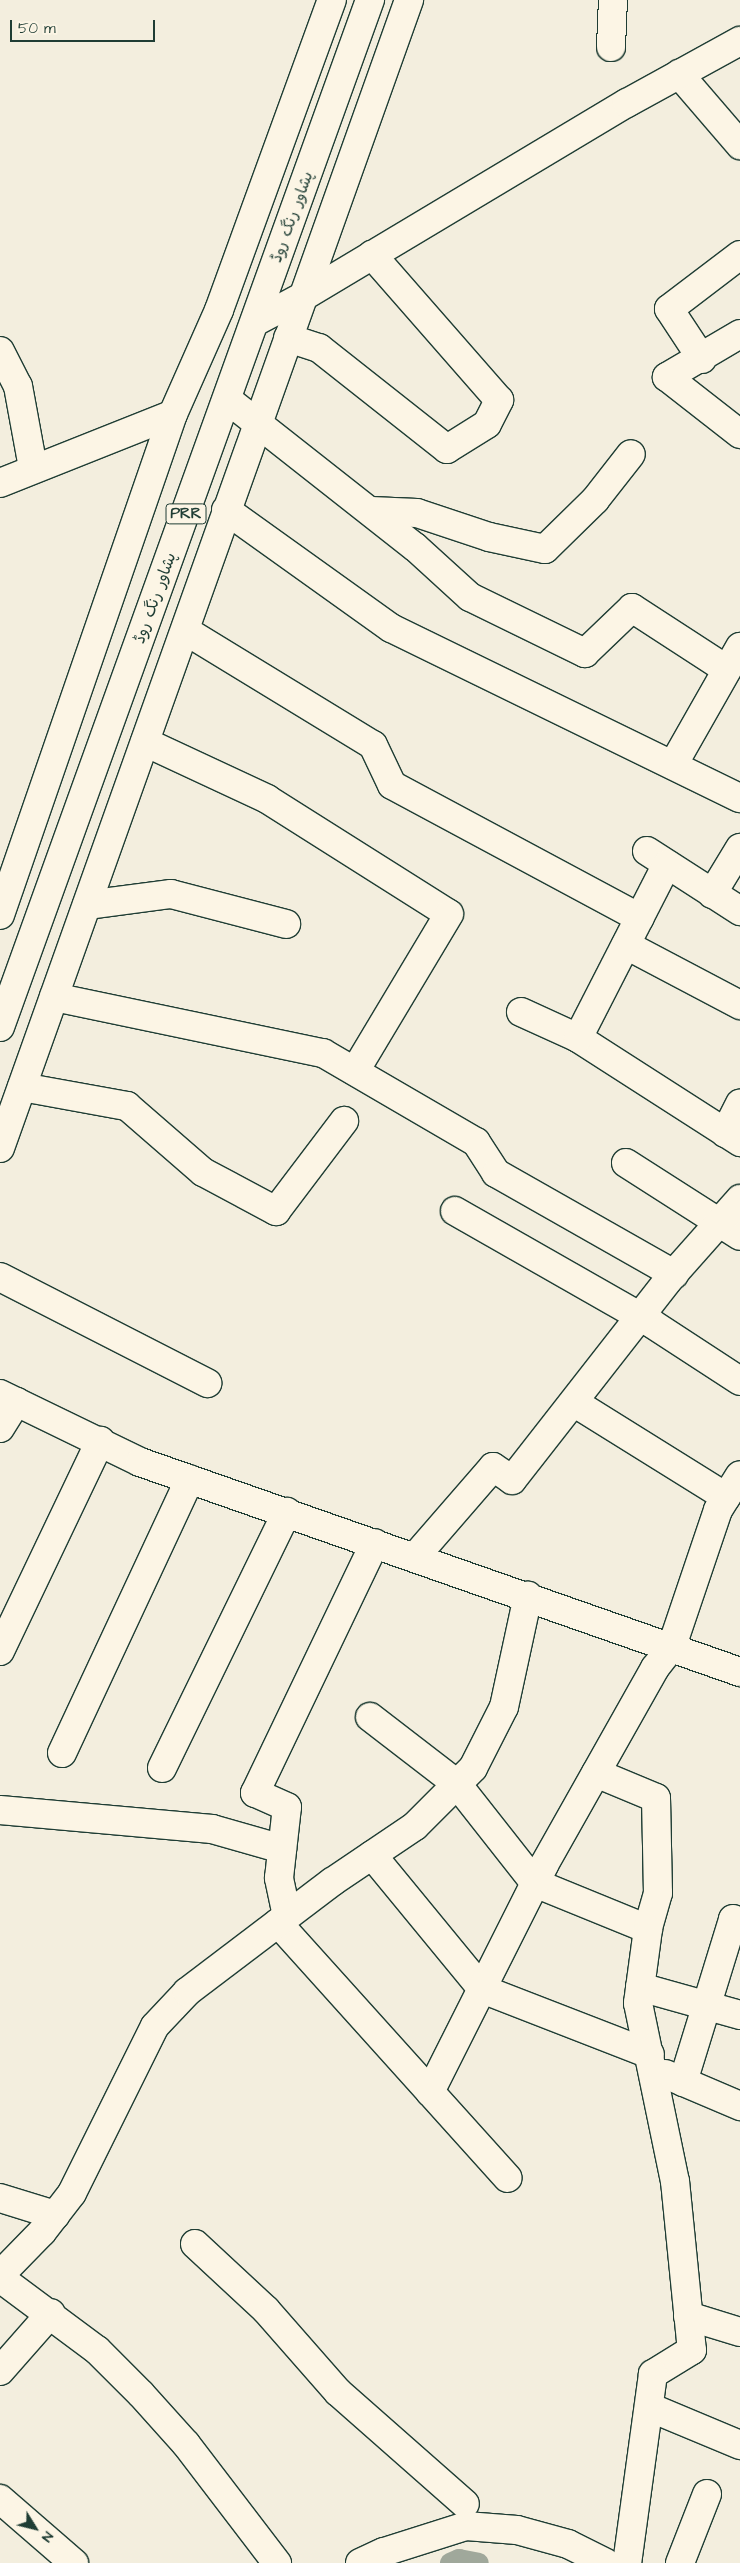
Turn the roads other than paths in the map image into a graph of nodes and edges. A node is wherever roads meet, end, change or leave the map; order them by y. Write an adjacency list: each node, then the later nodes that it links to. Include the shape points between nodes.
1 (332, 0): 19 (main road, PRR, via 219,310)
2 (370, 0): 12 (main road, پشاور رنگ روڈ / PRR)
3 (409, 0): 11 (main road)
4 (613, 0): 6 (main road)
5 (740, 41): 7 (main road)
6 (610, 47)
7 (679, 74): 8 (main road); 9 (main road)
8 (740, 145)
9 (372, 255): 11 (main road); 14 (main road, via 499,400 487,424 447,449 319,348)
10 (740, 255): 16 (main road, via 669,309)
11 (304, 296): 12 (main road); 14 (main road)
12 (255, 322): 18 (main road, پشاور رنگ روڈ / PRR)
13 (740, 334): 16 (main road)
14 (288, 338): 20 (main road)
15 (0, 351): 17 (main road)
16 (702, 359): 21 (main road, via 667,377)
17 (9, 385): 23 (main road)
18 (228, 400): 20 (main road); 44 (main road, پشاور رنگ روڈ / PRR)
19 (174, 414): 23 (main road); 37 (main road, PRR)
20 (258, 420): 25 (main road); 26 (main road)
21 (740, 434)
22 (631, 454): 26 (main road, via 595,500 545,549 488,537 417,513)
23 (33, 468): 24 (main road)
24 (0, 483)
25 (226, 510): 27 (main road); 31 (main road, via 391,628)
26 (371, 512): 29 (main road, via 470,597 585,653 632,608)
27 (186, 631): 30 (main road); 38 (main road, via 373,745 392,785)
28 (740, 647): 29 (main road)
29 (726, 669): 31 (main road)
30 (145, 742): 35 (main road); 46 (main road, via 267,799 449,914)
31 (672, 765): 32 (main road)
32 (740, 798)
33 (740, 848): 34 (main road)
34 (712, 894): 36 (main road); 38 (main road, via 657,858)
35 (87, 905): 39 (main road, via 171,894); 41 (main road)
36 (740, 911)
37 (0, 916)
38 (640, 918): 40 (main road)
39 (286, 924)
40 (626, 945): 42 (main road); 45 (main road)
41 (54, 997): 46 (main road, via 323,1053); 47 (main road)
42 (740, 1005)
43 (521, 1012): 45 (main road)
44 (0, 1027)
45 (578, 1038): 50 (main road)
46 (355, 1071): 56 (main road, via 476,1142 496,1173)
47 (22, 1087): 49 (main road, via 127,1106 203,1172 276,1211); 51 (main road)
48 (740, 1104): 50 (main road)
49 (344, 1121)
50 (733, 1137)
51 (0, 1148)
52 (626, 1164): 55 (main road)
53 (740, 1199): 55 (main road)
54 (455, 1211): 58 (main road)
55 (730, 1230): 56 (main road)
56 (674, 1274): 58 (main road)
57 (0, 1276): 60 (main road)
58 (640, 1316): 59 (main road); 62 (main road)
59 (740, 1381)
60 (207, 1383)
61 (8, 1398): 63 (main road); 64 (main road)
62 (575, 1403): 66 (main road); 69 (main road, via 512,1480 493,1467)
63 (0, 1428)
64 (100, 1441): 65 (main road, via 140,1462); 72 (main road)
65 (190, 1479): 67 (main road); 75 (main road)
66 (733, 1486): 71 (main road, via 718,1510)
67 (287, 1512): 68 (main road); 76 (main road)
68 (376, 1543): 69 (main road); 80 (main road, via 255,1793 286,1807)
69 (415, 1557): 70 (main road)
70 (528, 1596): 71 (main road); 78 (main road, via 504,1707 473,1768)
71 (672, 1646): 73 (main road); 77 (main road, via 655,1668)
72 (0, 1651)
73 (740, 1672)
74 (370, 1717): 78 (main road)
75 (62, 1753)
76 (162, 1768)
77 (596, 1773): 82 (main road); 85 (main road, via 656,1798 658,1893)
78 (457, 1784): 81 (main road, via 416,1826); 82 (main road)
79 (0, 1810): 80 (main road, via 212,1829)
80 (282, 1849): 83 (main road, via 279,1878)
81 (372, 1855): 83 (main road); 87 (main road)
82 (535, 1883): 85 (main road); 87 (main road)
83 (283, 1919): 92 (main road); 96 (main road, via 187,1992 155,2026 72,2193)
84 (740, 1922): 88 (main road, via 733,1919)
85 (648, 1929): 86 (main road)
86 (640, 1986): 88 (main road); 90 (main road, via 638,2003)
87 (482, 1989): 90 (main road); 92 (main road)
88 (707, 2004): 89 (main road); 91 (main road)
89 (740, 2015)
90 (652, 2062): 91 (main road); 100 (main road, via 675,2181)
91 (682, 2082): 93 (main road)
92 (430, 2092): 94 (main road)
93 (740, 2106)
94 (508, 2178)
95 (0, 2198): 96 (main road)
96 (55, 2215): 98 (main road)
97 (195, 2244): 107 (main road, via 266,2310 338,2392)
98 (0, 2277): 99 (main road)
99 (50, 2313): 102 (main road); 109 (main road, via 97,2350 186,2444)
100 (688, 2316): 101 (main road); 103 (main road, via 692,2350 653,2374)
101 (740, 2332)
102 (0, 2371)
103 (649, 2407): 104 (main road); 112 (main road)
104 (740, 2445)
105 (707, 2494): 113 (main road)
106 (0, 2499): 108 (main road)
107 (465, 2504)
108 (74, 2563)
109 (277, 2563)
110 (360, 2563): 111 (main road, via 466,2526 517,2530 568,2544)
111 (606, 2563)
112 (627, 2563)
113 (680, 2563)

